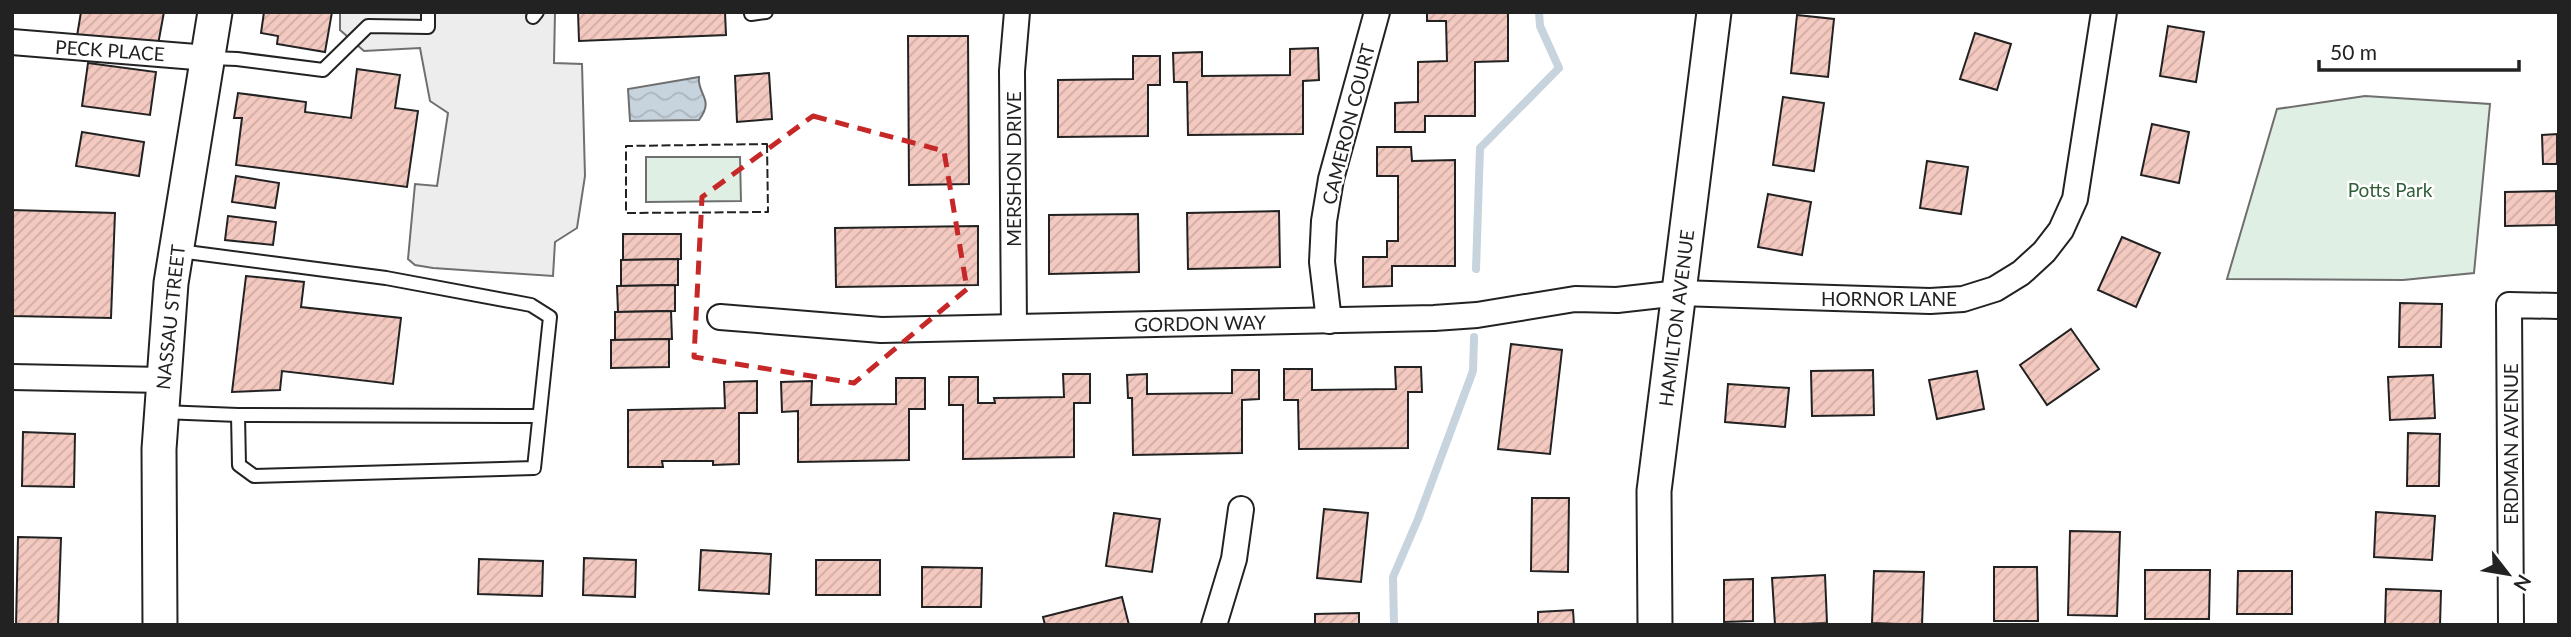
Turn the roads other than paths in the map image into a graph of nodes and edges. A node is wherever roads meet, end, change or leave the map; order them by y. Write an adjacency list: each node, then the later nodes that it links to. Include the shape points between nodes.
1 (215, 12): 10 (street, NASSAU STREET)
2 (428, 12): 10 (lane, via 428,27 368,26 323,70)
3 (766, 12): 8 (lane)
4 (1017, 12): 16 (street, MERSHON DRIVE, via 1012,71)
5 (1377, 12): 15 (street, CAMERON COURT, via 1324,220 1322,262)
6 (1714, 12): 12 (street, HAMILTON AVENUE)
7 (2104, 12): 12 (street, HORNOR LANE, via 2075,199 2061,230 2021,273 1995,289 1963,299 1930,301)
8 (751, 14)
9 (12, 42): 10 (street, PECK PLACE)
10 (208, 58): 11 (street, NASSAU STREET)
11 (176, 250): 18 (street, NASSAU STREET); 20 (lane, via 386,278 531,305 550,317)
12 (1679, 293): 15 (street, GORDON WAY, via 1575,299 1477,315); 24 (street, HAMILTON AVENUE, via 1654,491)
13 (2559, 306): 25 (street, ERDMAN AVENUE, via 2509,305)
14 (720, 317): 16 (street, GORDON WAY, via 881,330)
15 (1329, 321): 16 (street, GORDON WAY)
16 (1014, 327)
17 (12, 377): 18 (street)
18 (162, 396): 19 (lane); 22 (street, NASSAU STREET)
19 (238, 415): 20 (lane); 20 (lane, via 239,465 254,476 534,468)
20 (539, 416)
21 (1241, 509): 23 (street, via 1234,559)
22 (160, 625)
23 (1214, 625)
24 (1655, 625)
25 (2511, 625)

